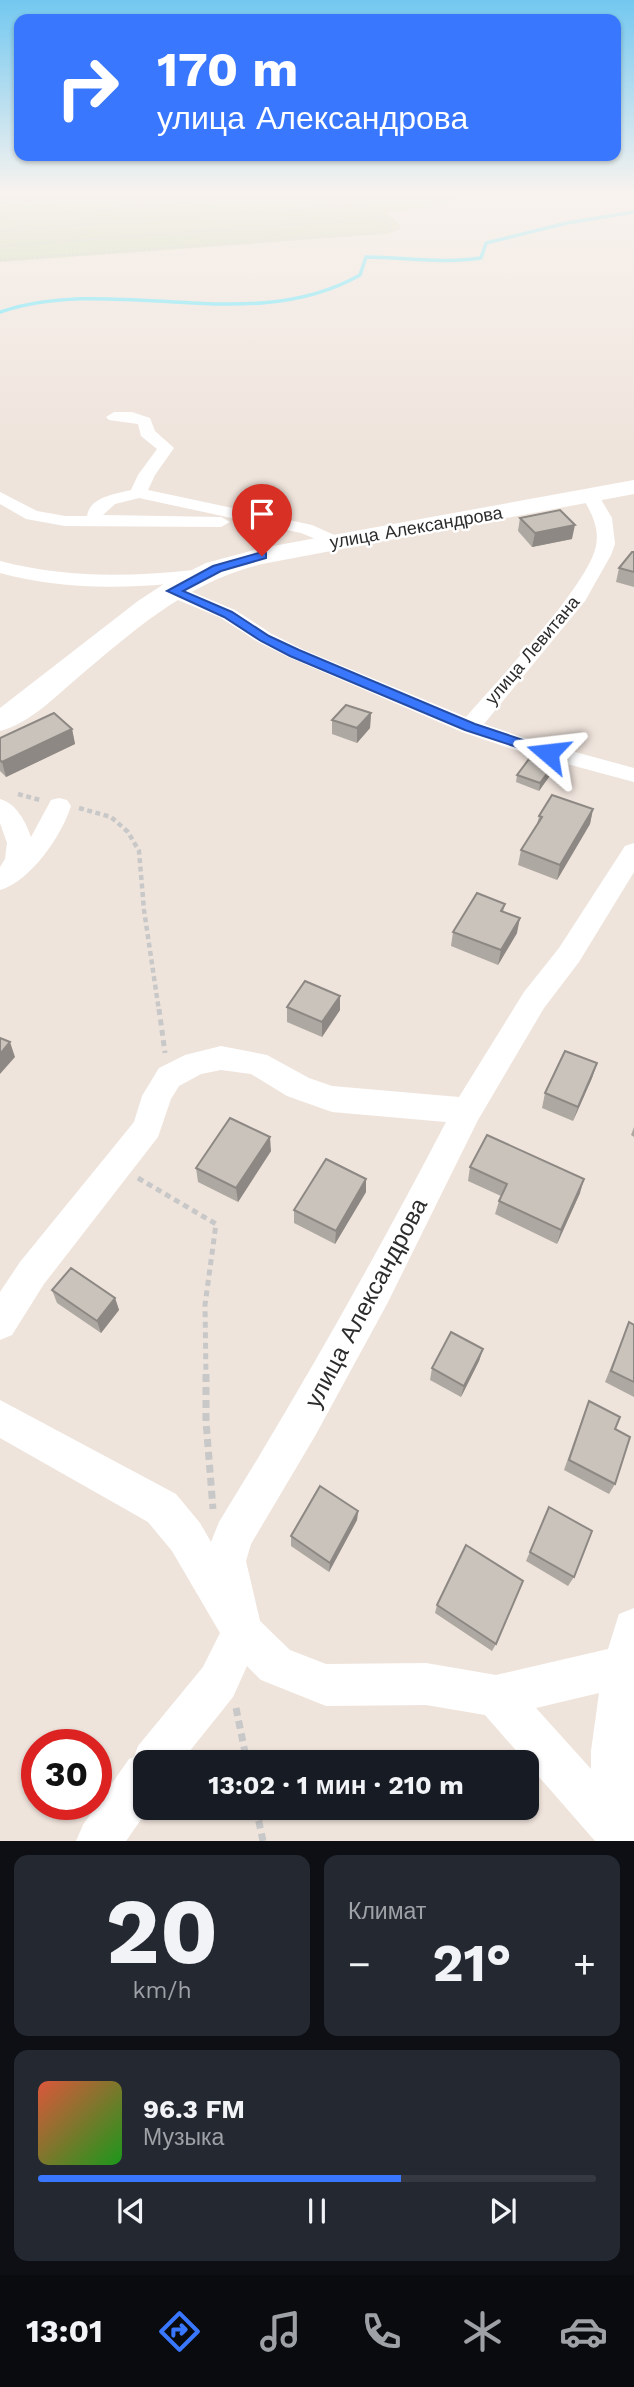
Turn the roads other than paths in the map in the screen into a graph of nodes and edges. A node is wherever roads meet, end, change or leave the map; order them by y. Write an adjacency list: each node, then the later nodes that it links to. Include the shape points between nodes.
1 (114, 417): 3 (street, via 140,418 147,433 166,448)
2 (634, 487): 4 (street, улица Александрова)
3 (139, 493): 6 (street); 7 (street, via 98,507 93,514)
4 (590, 495): 8 (street, улица Александрова); 13 (street, улица Левитана, via 603,518 606,544 602,555 578,597)
5 (0, 497): 7 (street, via 41,517)
6 (251, 519): 7 (street); 8 (street, via 306,529)
7 (100, 522)
8 (335, 542): 10 (street, улица Александрова, via 262,556)
9 (0, 567): 10 (street, via 76,582 128,583)
10 (199, 576): 11 (street, улица Александрова)
11 (173, 591): 12 (street, улица Александрова); 13 (street, via 228,614 295,653)
12 (0, 722)
13 (470, 727): 14 (street)
14 (634, 775)
15 (5, 800): 18 (street, via 19,831 21,850)
16 (59, 806): 18 (street, via 49,833)
17 (634, 852): 19 (street, улица Александрова, via 569,955 534,1000)
18 (7, 875)
19 (467, 1111): 20 (street, via 332,1099 298,1087 257,1063 221,1058 195,1063 169,1077 147,1128 32,1273); 22 (street, улица Александрова, via 368,1304 233,1536 226,1561)
20 (0, 1322)
21 (0, 1418): 22 (street, via 162,1508 197,1553)
22 (242, 1632): 24 (street, via 276,1665 326,1685 426,1684); 25 (street, via 218,1682)
23 (629, 1647): 24 (street); 27 (street, via 613,1751)
24 (496, 1696): 27 (street)
25 (163, 1750)
26 (133, 1792): 28 (street)
27 (621, 1835)
28 (99, 1841)

